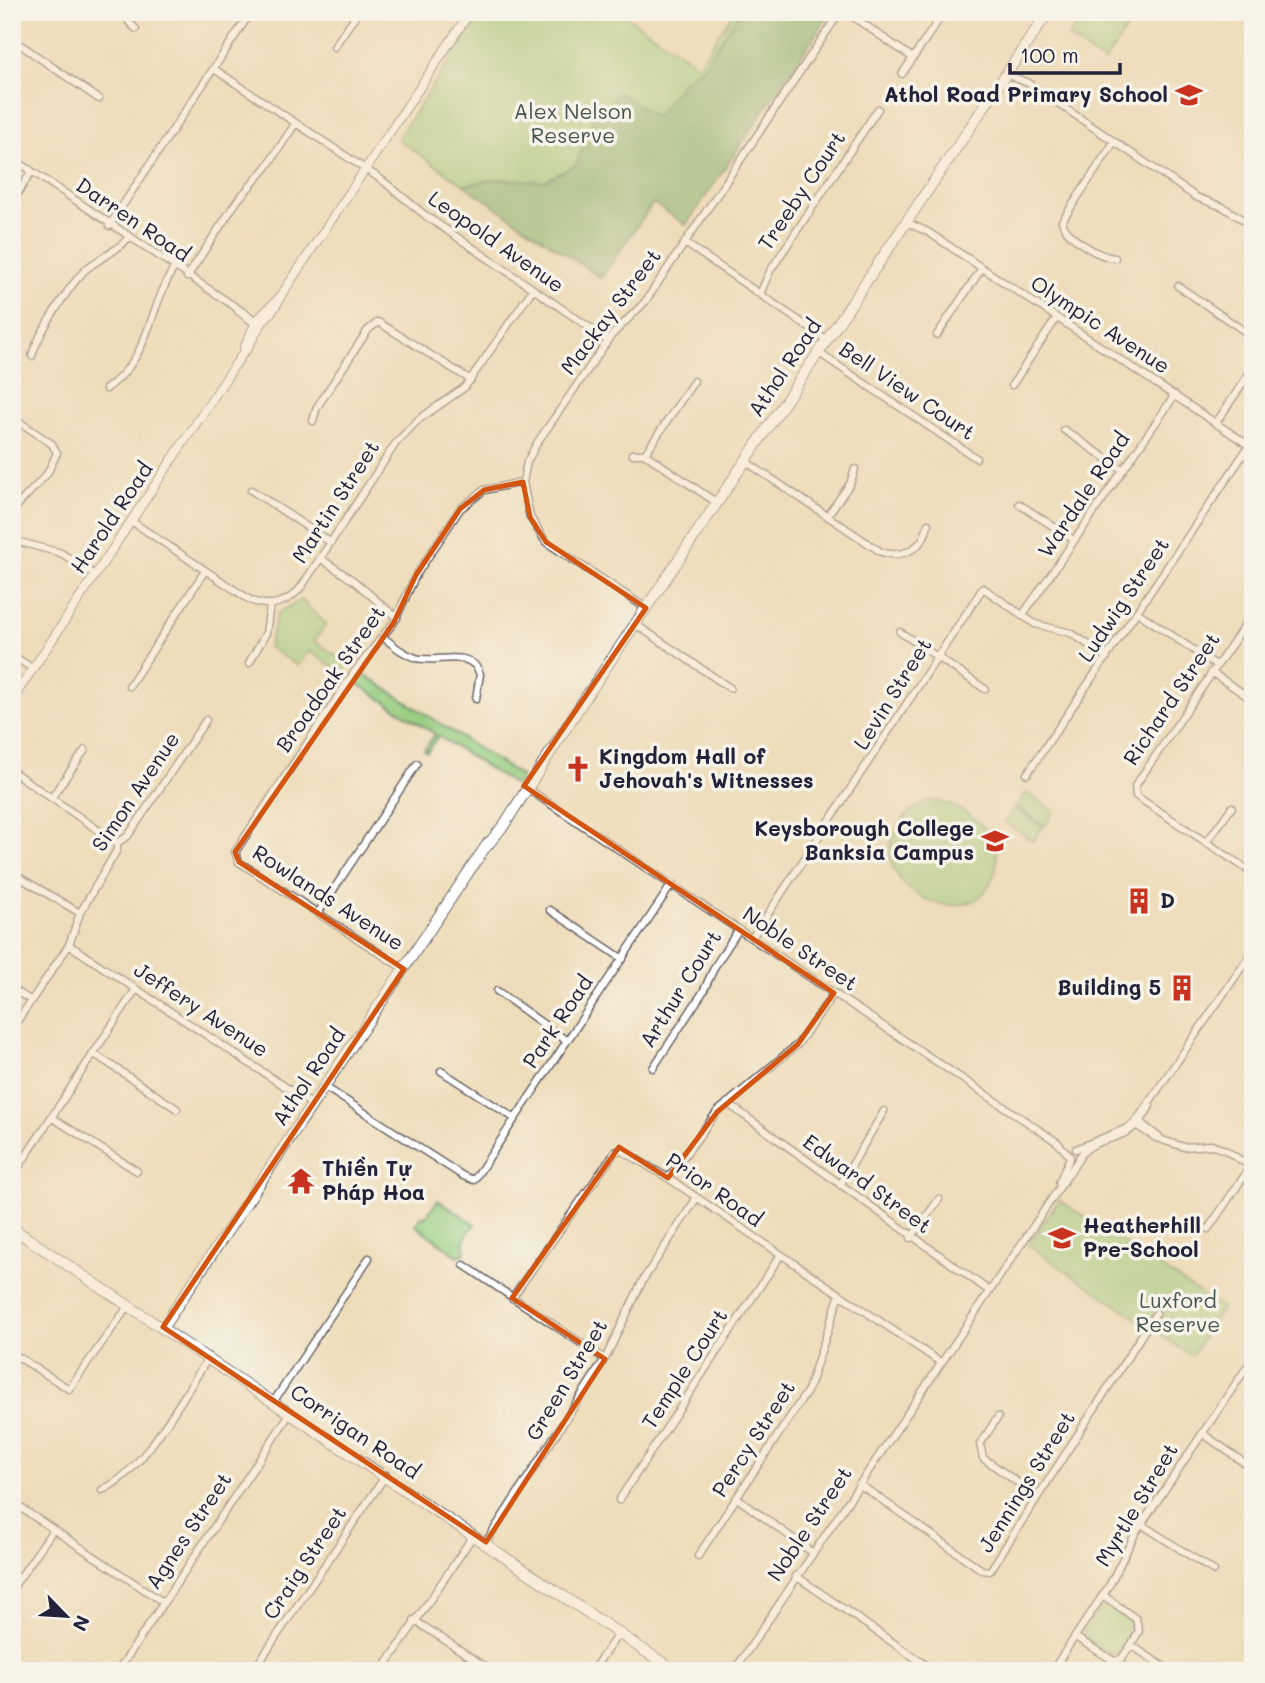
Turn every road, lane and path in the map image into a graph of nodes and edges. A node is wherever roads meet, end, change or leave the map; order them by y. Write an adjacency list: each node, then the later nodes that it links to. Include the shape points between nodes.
1 (126, 12): 9 (street)
2 (251, 12): 13 (street)
3 (358, 12): 11 (street)
4 (470, 12): 21 (street, Harold Road)
5 (840, 12): 28 (street, Mackay Street)
6 (846, 12): 12 (street)
7 (944, 12): 12 (street)
8 (1048, 12): 14 (main road, Athol Road)
9 (136, 29)
10 (12, 38): 16 (street)
11 (334, 47)
12 (913, 58): 15 (street)
13 (214, 69): 18 (street, Leopold Avenue); 25 (street)
14 (1009, 70): 19 (street); 24 (main road, Athol Road)
15 (902, 74)
16 (99, 99)
17 (878, 109): 35 (street, Treeby Court, via 770,271)
18 (295, 124): 21 (street, Leopold Avenue); 32 (street)
19 (1114, 142): 26 (street, via 1196,197); 29 (street, via 1062,221 1070,234 1100,254)
20 (12, 158): 22 (street, Darren Road)
21 (365, 170): 34 (street, Leopold Avenue); 37 (street, Harold Road, via 273,314)
22 (31, 172): 23 (street); 25 (street, Darren Road)
23 (12, 203)
24 (909, 219): 31 (street, Olympic Avenue); 41 (main road, Athol Road)
25 (109, 226): 27 (street, Darren Road)
26 (1253, 226)
27 (128, 238): 30 (street, Darren Road); 43 (street, via 78,279 38,339)
28 (685, 243): 35 (street); 40 (street, Mackay Street, via 640,308)
29 (1115, 258)
30 (174, 268): 32 (street, Darren Road); 48 (street, via 157,299 141,351 127,372)
31 (982, 268): 36 (street, Olympic Avenue); 38 (street)
32 (187, 277): 37 (street, Darren Road)
33 (1178, 286): 39 (street)
34 (533, 289): 40 (street, Leopold Avenue); 45 (street, Martin Street)
35 (760, 294): 41 (street)
36 (1056, 319): 47 (street); 49 (street, Olympic Avenue)
37 (257, 323): 67 (street, Harold Road, via 253,343)
38 (937, 335)
39 (1253, 337)
40 (608, 340): 61 (street, Mackay Street, via 533,449)
41 (827, 340): 42 (main road, Athol Road)
42 (819, 353): 57 (street, Bell View Court); 58 (main road, Athol Road)
43 (32, 356)
44 (1253, 368): 52 (street)
45 (471, 380): 51 (street, via 378,322 317,407); 71 (street, Martin Street, via 404,434)
46 (694, 381): 56 (street)
47 (1012, 385)
48 (106, 390)
49 (1175, 395): 52 (street, Olympic Avenue); 59 (street, Wardale Road)
50 (12, 417): 65 (street, via 52,444 57,453 47,474)
51 (313, 421)
52 (1216, 423): 54 (street, Olympic Avenue)
53 (1064, 430): 59 (street)
54 (1251, 447): 77 (street, Ludwig Street)
55 (632, 454): 56 (street)
56 (645, 454): 63 (street)
57 (976, 458)
58 (745, 461): 63 (main road, Athol Road); 66 (street)
59 (1122, 469): 70 (street, Wardale Road)
60 (855, 470): 66 (street)
61 (523, 482): 76 (street, Mackay Street, via 530,517 547,542); 80 (street, Broadoak Street, via 494,487 467,502 416,575)
62 (251, 490): 71 (street)
63 (717, 503): 76 (main road, Athol Road)
64 (1019, 504): 70 (street)
65 (12, 511)
66 (827, 516): 68 (street, via 877,550 892,554 917,546)
67 (131, 521): 73 (street); 74 (street, Harold Road)
68 (928, 524)
69 (12, 540): 74 (street, via 61,553)
70 (1074, 540): 79 (street, Wardale Road)
71 (330, 542): 72 (street, Martin Street)
72 (320, 558): 75 (street, Martin Street, via 296,594); 80 (street)
73 (205, 571): 75 (street, via 250,600); 91 (street)
74 (95, 575): 89 (street, Harold Road)
75 (270, 605): 87 (street, via 266,632)
76 (646, 608): 81 (main road, Athol Road)
77 (1137, 612): 85 (street, Ludwig Street); 88 (street)
78 (1253, 613): 88 (street, Richard Street)
79 (1022, 616): 85 (street, Levin Street, via 1071,633); 86 (street, Levin Street, via 983,588)
80 (397, 618): 83 (street, Broadoak Street)
81 (635, 624): 92 (street); 102 (main road, Athol Road)
82 (900, 632): 86 (street)
83 (383, 637): 94 (street, via 417,659 457,657 470,661 480,674); 107 (street, Broadoak Street, via 334,703)
84 (12, 655): 89 (street)
85 (1107, 657): 101 (street, Ludwig Street)
86 (936, 658): 93 (street); 115 (street, Levin Street)
87 (249, 663)
88 (1216, 665): 90 (street, Richard Street)
89 (33, 669): 95 (street, Harold Road)
90 (1211, 672): 96 (street); 106 (street, Richard Street, via 1135,786 1136,796)
91 (129, 686)
92 (730, 688)
93 (985, 689)
94 (476, 699)
95 (12, 700)
96 (1253, 700)
97 (205, 720): 105 (street, Simon Avenue, via 128,835)
98 (85, 750): 103 (street)
99 (417, 764): 113 (street)
100 (12, 771): 103 (street)
101 (1027, 774)
102 (526, 787): 110 (street, Noble Street); 119 (main road, Athol Road)
103 (52, 797): 105 (street)
104 (1232, 807): 106 (street)
105 (117, 843): 112 (street, Simon Avenue)
106 (1206, 843): 109 (street, Richard Street)
107 (235, 856): 113 (street, Rowlands Avenue)
108 (12, 873): 112 (street)
109 (1253, 873)
110 (672, 884): 114 (street, Noble Street); 118 (street, Park Road)
111 (551, 910): 118 (street)
112 (80, 913): 116 (street, Simon Avenue)
113 (318, 913): 119 (street, Rowlands Avenue)
114 (739, 929): 115 (street, Noble Street); 128 (street, Arthur Court)
115 (752, 938): 123 (street, Noble Street)
116 (69, 944): 121 (street, Jeffery Avenue); 124 (street, Simon Avenue)
117 (1253, 951): 137 (street)
118 (623, 958): 126 (street, Park Road)
119 (404, 969): 130 (main road, Athol Road)
120 (12, 989): 124 (street)
121 (136, 989): 127 (street); 132 (street, Jeffery Avenue)
122 (497, 991): 126 (street)
123 (834, 993): 131 (street, via 797,1044); 138 (street, Noble Street)
124 (32, 1001): 125 (street, Simon Avenue)
125 (12, 1029)
126 (567, 1041): 136 (street, Park Road)
127 (93, 1053): 133 (street); 135 (street)
128 (653, 1068)
129 (441, 1071): 136 (street)
130 (325, 1087): 132 (main road, Athol Road); 136 (street, Park Road, via 474,1180)
131 (727, 1103): 142 (street); 143 (street, Edward Street)
132 (313, 1105): 157 (main road, Athol Road)
133 (177, 1109)
134 (884, 1111): 143 (street)
135 (51, 1117): 140 (street); 141 (street)
136 (514, 1118)
137 (1137, 1123): 138 (street); 139 (street, via 1161,1139 1184,1147 1218,1147)
138 (1075, 1154): 152 (street, Noble Street)
139 (1252, 1166): 147 (street)
140 (137, 1171)
141 (12, 1177)
142 (668, 1178): 144 (street, Prior Road); 154 (street, Prior Road, via 628,1153 615,1152)
143 (840, 1185): 148 (street, Edward Street)
144 (696, 1199): 149 (street, Prior Road); 161 (street, Green Street, via 643,1280)
145 (939, 1199): 148 (street)
146 (12, 1228): 155 (main road, Corrigan Road)
147 (1208, 1229)
148 (911, 1238): 152 (street, Edward Street)
149 (779, 1256): 153 (street, Prior Road); 175 (street, Temple Court)
150 (369, 1258): 165 (street)
151 (464, 1265): 154 (street)
152 (988, 1290): 162 (street, Noble Street)
153 (840, 1294): 162 (street, Prior Road); 174 (street, Percy Street, via 808,1390)
154 (512, 1298): 161 (street)
155 (129, 1305): 157 (main road, Corrigan Road); 163 (street)
156 (1156, 1313): 173 (street, Jennings Street)
157 (163, 1327): 159 (main road, Corrigan Road)
158 (12, 1353): 163 (street)
159 (209, 1357): 165 (main road, Corrigan Road); 172 (street, via 139,1461 123,1479)
160 (1253, 1357): 168 (street, Myrtle Street)
161 (605, 1359): 180 (street, Green Street)
162 (940, 1362): 171 (street, Noble Street)
163 (69, 1389): 164 (street)
164 (72, 1398)
165 (274, 1401): 166 (main road, Corrigan Road)
166 (291, 1412): 170 (main road, Corrigan Road); 187 (street, Agnes Street)
167 (998, 1417): 173 (street, via 981,1444 983,1458)
168 (1202, 1433): 169 (street); 177 (street, Myrtle Street)
169 (1253, 1469)
170 (386, 1475): 179 (main road, Corrigan Road); 194 (street, Craig Street)
171 (859, 1484): 173 (street, Jennings Street, via 990,1572); 181 (street, Noble Street)
172 (102, 1490)
173 (1037, 1496)
174 (737, 1498): 181 (street); 182 (street, Percy Street)
175 (619, 1500)
176 (12, 1502): 178 (street)
177 (1141, 1524): 183 (street); 186 (street, Myrtle Street)
178 (53, 1530): 185 (street); 187 (street)
179 (474, 1534): 180 (main road, Corrigan Road); 188 (street)
180 (486, 1542): 189 (main road, Corrigan Road)
181 (813, 1553): 184 (street, Noble Street)
182 (698, 1556)
183 (1214, 1572)
184 (796, 1576): 199 (street, Noble Street); 200 (street)
185 (12, 1589)
186 (1103, 1595): 190 (street, Myrtle Street); 191 (street, via 1136,1619 1139,1631)
187 (163, 1602): 192 (street, Agnes Street)
188 (414, 1620): 195 (street); 196 (street)
189 (619, 1633): 197 (street); 198 (main road, Corrigan Road)
190 (1075, 1637): 191 (street, via 1114,1661); 201 (street, Myrtle Street)
191 (1131, 1645): 202 (street)
192 (120, 1668): 193 (street)
193 (131, 1671)
194 (253, 1671)
195 (382, 1671)
196 (492, 1671)
197 (592, 1671)
198 (675, 1671)
199 (734, 1671)
200 (934, 1671)
201 (1052, 1671)
202 (1170, 1671)

